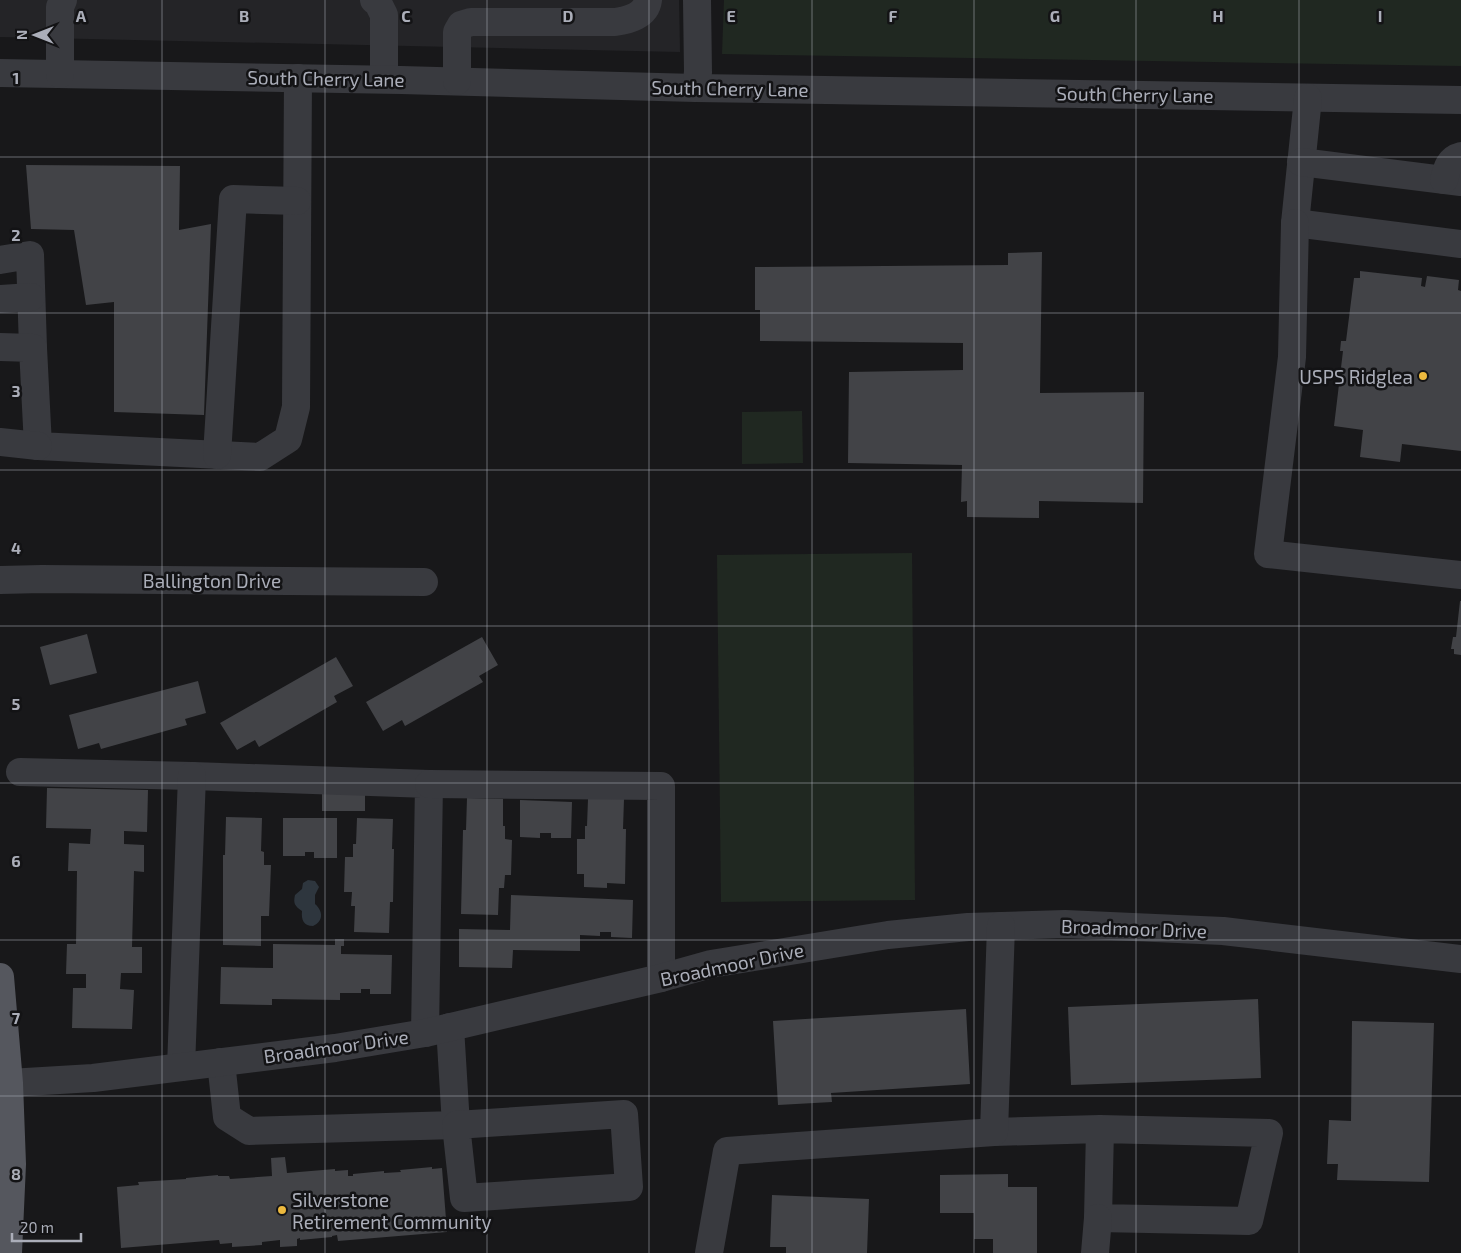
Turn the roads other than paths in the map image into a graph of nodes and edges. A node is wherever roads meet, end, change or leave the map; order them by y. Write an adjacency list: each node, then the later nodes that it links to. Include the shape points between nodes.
1 (63, 0): 6 (street, via 60,7)
2 (374, 0): 8 (street, via 384,15)
3 (648, 0): 9 (street, via 634,19 615,22 461,24 457,32)
4 (696, 0): 10 (street)
5 (0, 73): 6 (street, South Cherry Lane)
6 (60, 74): 7 (street, South Cherry Lane)
7 (298, 78): 8 (street, South Cherry Lane); 16 (street)
8 (384, 79): 9 (street, South Cherry Lane)
9 (457, 81): 10 (street, South Cherry Lane)
10 (696, 88): 11 (street, South Cherry Lane)
11 (1308, 98): 12 (street, South Cherry Lane); 14 (street)
12 (1461, 100)
13 (1461, 156): 15 (street, via 1448,165)
14 (1301, 162): 15 (street); 17 (street)
15 (1452, 181)
16 (297, 201): 26 (street, via 296,407 288,439 260,457); 26 (street, via 233,199)
17 (1295, 223): 18 (street); 27 (street, via 1292,357 1268,554)
18 (1461, 244)
19 (0, 260): 20 (street, via 30,255)
20 (31, 297): 21 (street); 23 (street)
21 (0, 299)
22 (0, 346): 23 (street)
23 (33, 348): 25 (street)
24 (0, 442): 25 (street)
25 (38, 446): 26 (street)
26 (217, 455)
27 (1461, 575)
28 (0, 580): 29 (street, Ballington Drive)
29 (424, 582)
30 (20, 772): 31 (street)
31 (192, 776): 32 (street); 39 (street)
32 (429, 784): 36 (street, via 661,786); 37 (street)
33 (1001, 926): 34 (street, Broadmoor Drive, via 1065,924 1223,931); 36 (street, Broadmoor Drive, via 968,926 888,935 711,964); 43 (street)
34 (1461, 958)
35 (0, 977): 40 (main road)
36 (661, 978): 37 (street, Broadmoor Drive)
37 (437, 1030): 38 (street, Broadmoor Drive, via 335,1048); 41 (street)
38 (221, 1062): 39 (street, Broadmoor Drive); 41 (street, via 227,1118 249,1131)
39 (181, 1067): 40 (street, Broadmoor Drive, via 93,1078)
40 (9, 1083): 45 (main road, via 12,1164)
41 (456, 1125): 41 (street, via 624,1114 629,1187 464,1198)
42 (1100, 1129): 43 (street); 44 (street); 44 (street, via 1269,1133 1249,1221)
43 (994, 1132): 46 (street, via 727,1150)
44 (1098, 1218): 47 (street)
45 (8, 1253)
46 (709, 1253)
47 (1095, 1253)

